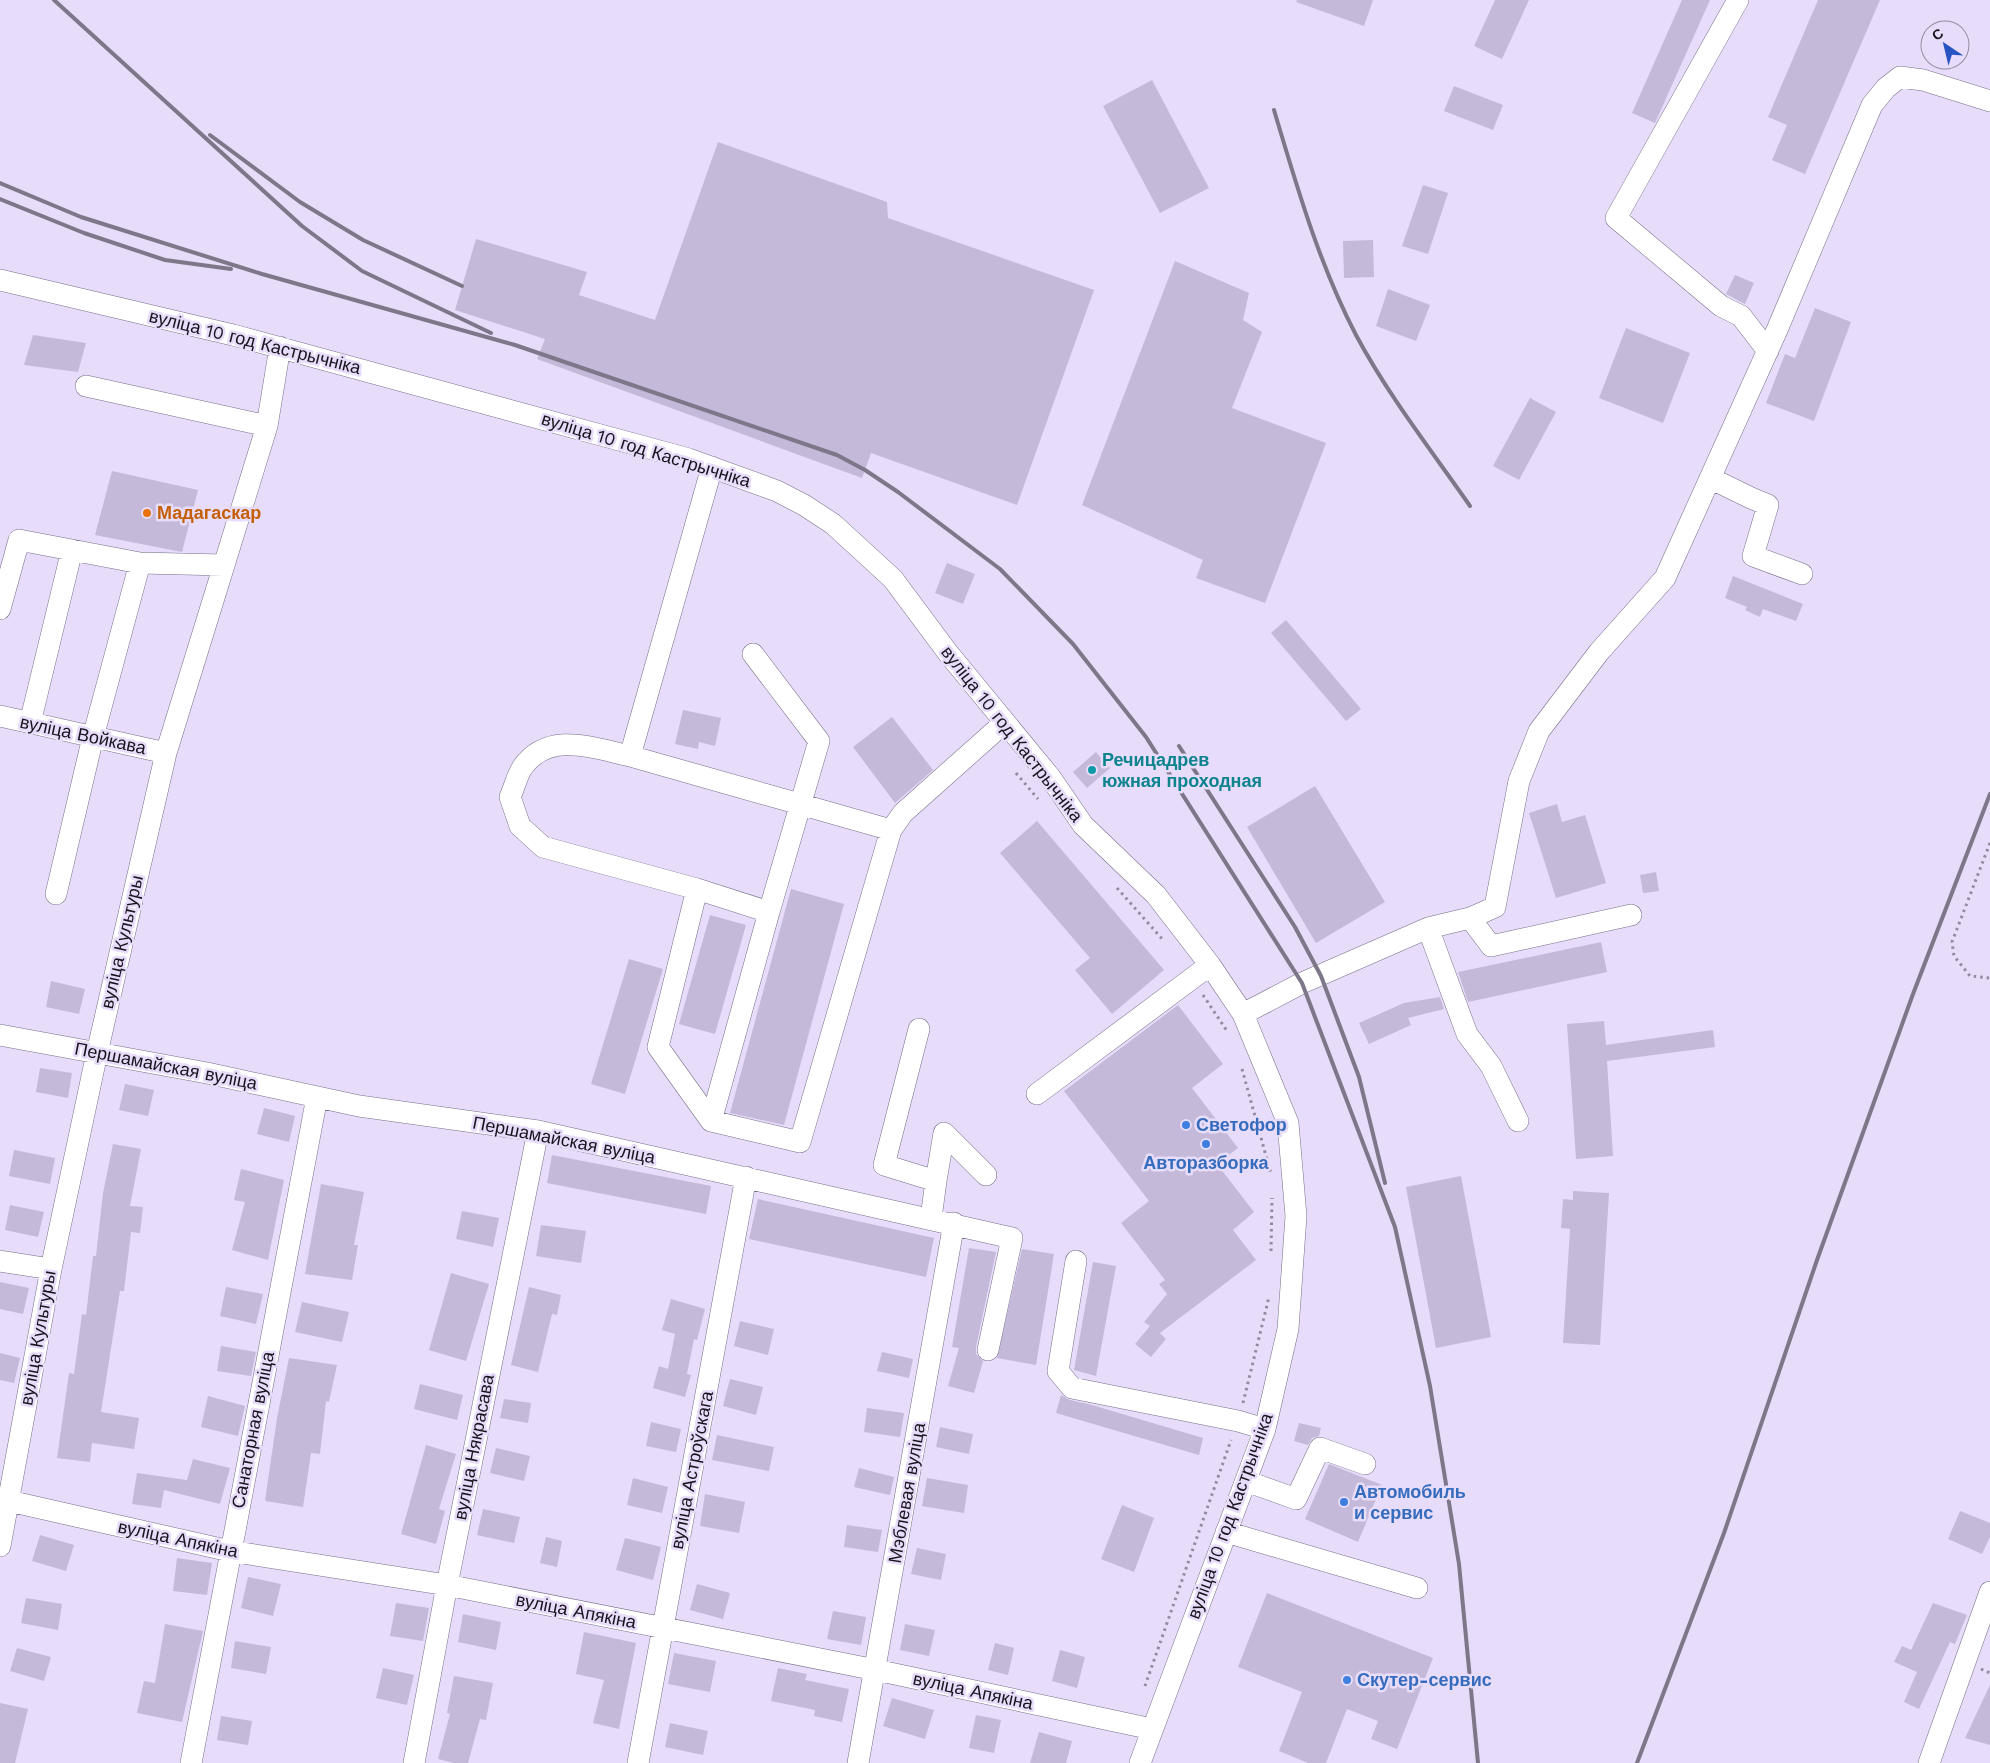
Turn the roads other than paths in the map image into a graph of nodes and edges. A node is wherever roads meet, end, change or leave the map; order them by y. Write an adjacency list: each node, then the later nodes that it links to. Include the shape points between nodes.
1 (1738, 0): 5 (street, via 1616,218 1721,306 1741,316)
2 (1990, 101): 5 (street, via 1924,80 1900,77 1886,88 1872,105)
3 (0, 280): 4 (street, вуліца 10 год Кастрычніка)
4 (280, 347): 7 (street, вуліца Культуры); 8 (street, вуліца 10 год Кастрычніка)
5 (1768, 351): 9 (street)
6 (86, 386): 7 (street)
7 (267, 426): 12 (street, вуліца Культуры)
8 (712, 467): 18 (street, вуліца 10 год Кастрычніка, via 777,491 833,524 893,579); 21 (street)
9 (1710, 478): 13 (street, via 1768,505 1753,556); 28 (street, via 1665,578 1599,652 1539,731 1519,781 1495,907)
10 (72, 550): 11 (street); 14 (street, via 19,540); 17 (street)
11 (140, 564): 12 (street); 19 (street)
12 (224, 565): 20 (street, вуліца Культуры)
13 (1802, 574)
14 (0, 609)
15 (753, 654): 22 (street, via 819,741)
16 (0, 716): 17 (street, вуліца Войкава)
17 (30, 723): 19 (street, вуліца Войкава)
18 (1004, 723): 23 (street, via 903,813); 30 (street, вуліца 10 год Кастрычніка, via 1050,777 1083,826 1156,895)
19 (93, 737): 20 (street, вуліца Войкава); 25 (street)
20 (166, 753): 34 (street, вуліца Культуры)
21 (630, 756): 22 (street); 24 (street, via 568,743 542,749 522,768 510,797 520,826 543,847)
22 (799, 804): 23 (street); 26 (street)
23 (891, 830): 37 (street, via 800,1142)
24 (697, 889): 26 (street); 37 (street, via 658,1047)
25 (56, 894)
26 (769, 912): 37 (street)
27 (1631, 915): 28 (street, via 1491,946)
28 (1470, 918): 29 (street)
29 (1428, 928): 31 (street, via 1302,983); 38 (street, via 1467,1034 1491,1066)
30 (1210, 965): 31 (street, вуліца 10 год Кастрычніка); 35 (street)
31 (1243, 1014): 49 (street, вуліца 10 год Кастрычніка, via 1288,1123 1296,1216 1288,1329)
32 (919, 1030): 42 (street, via 884,1165)
33 (0, 1035): 34 (street, Першамайская вуліца)
34 (97, 1053): 36 (street, Першамайская вуліца); 47 (street, вуліца Культуры)
35 (1037, 1094)
36 (317, 1096): 39 (street, Першамайская вуліца, via 359,1106); 55 (street, Санаторная вуліца)
37 (711, 1121)
38 (1518, 1121)
39 (538, 1132): 41 (street, Першамайская вуліца); 56 (street, вуліца Някрасава)
40 (986, 1175): 42 (street, via 944,1133)
41 (746, 1177): 43 (street, Першамайская вуліца); 59 (street, вуліца Астроўскага)
42 (936, 1181): 43 (street)
43 (931, 1218): 44 (street, Першамайская вуліца)
44 (954, 1223): 48 (street, Першамайская вуліца, via 1012,1238); 60 (street, Мэблевая вуліца)
45 (0, 1261): 47 (street)
46 (1076, 1261): 49 (street, via 1058,1371 1072,1388)
47 (51, 1269): 52 (street, вуліца Культуры)
48 (988, 1350)
49 (1265, 1429): 51 (street, вуліца 10 год Кастрычніка)
50 (1365, 1464): 51 (street, via 1320,1448 1296,1499)
51 (1246, 1481): 53 (street, вуліца 10 год Кастрычніка)
52 (4, 1500): 54 (street, вуліца Культуры); 55 (street, вуліца Апякіна)
53 (1226, 1532): 57 (street); 61 (street, вуліца 10 год Кастрычніка)
54 (0, 1546)
55 (230, 1551): 56 (street, вуліца Апякіна); 62 (street, Санаторная вуліца)
56 (446, 1585): 59 (street, вуліца Апякіна); 63 (street, вуліца Някрасава)
57 (1417, 1588)
58 (1990, 1592): 67 (street)
59 (661, 1628): 60 (street, вуліца Апякіна); 64 (street, вуліца Астроўскага)
60 (876, 1670): 61 (street, вуліца Апякіна); 65 (street, Мэблевая вуліца)
61 (1152, 1728): 66 (street, вуліца 10 год Кастрычніка)
62 (191, 1763)
63 (414, 1763)
64 (638, 1763)
65 (858, 1763)
66 (1140, 1763)
67 (1928, 1763)

